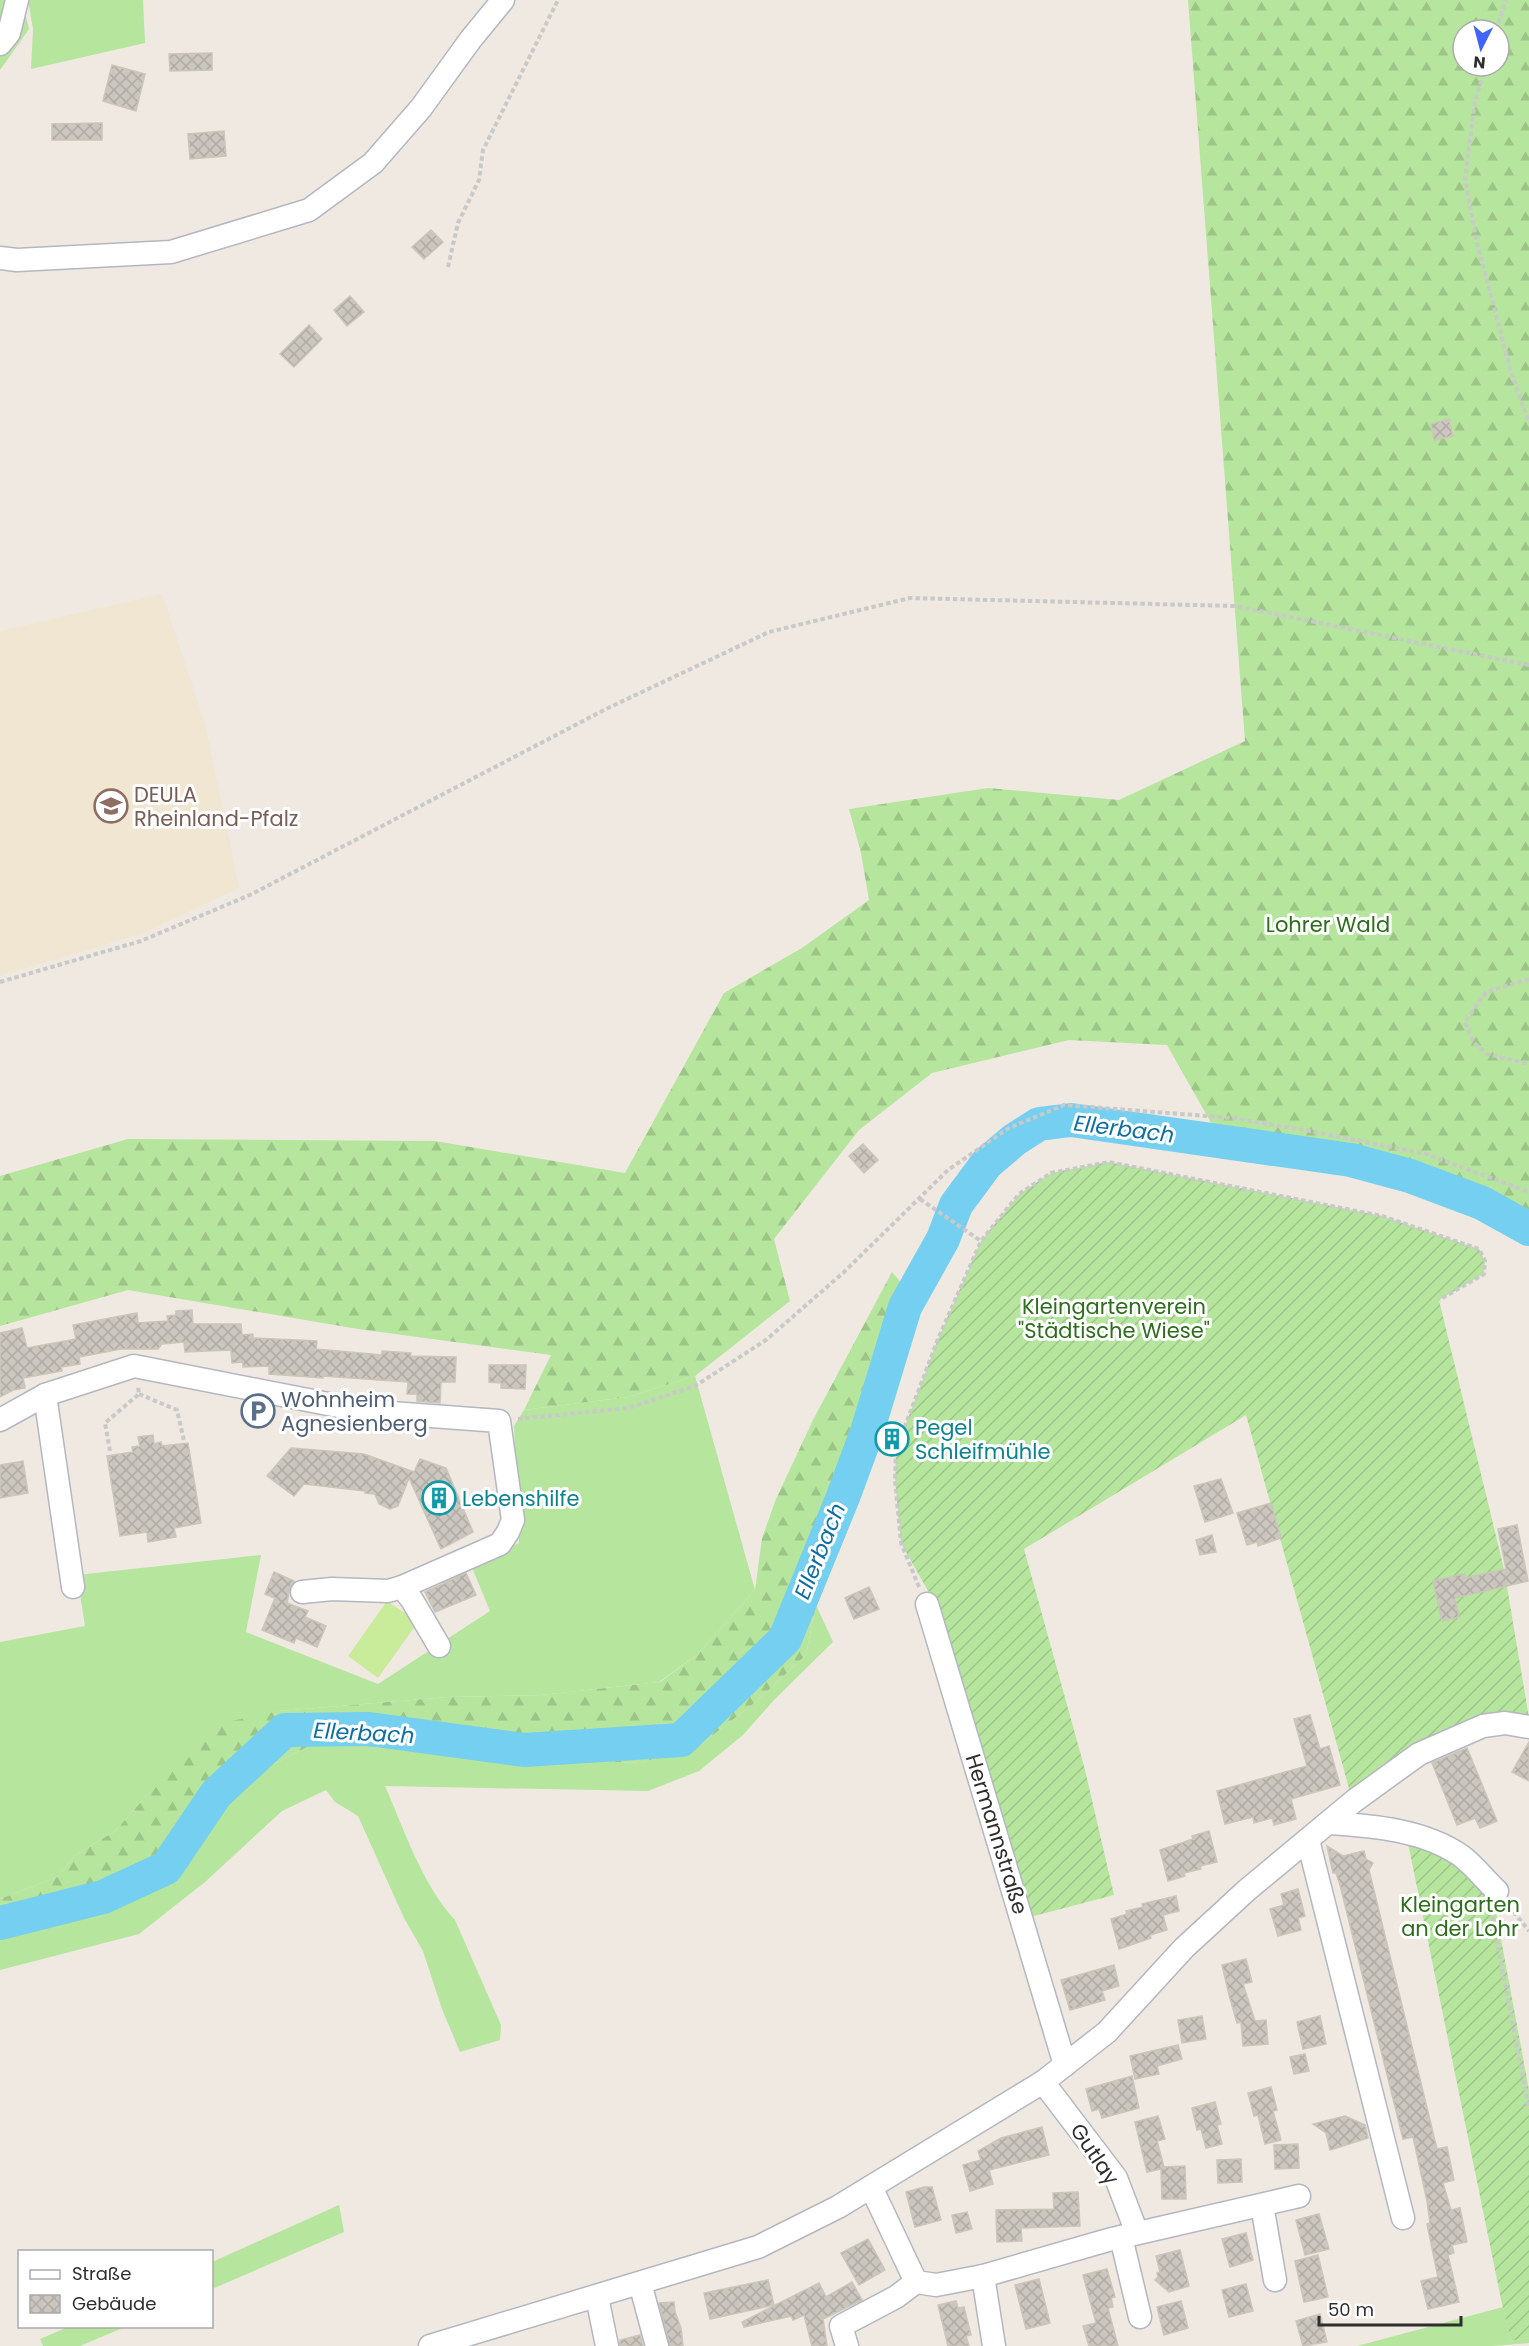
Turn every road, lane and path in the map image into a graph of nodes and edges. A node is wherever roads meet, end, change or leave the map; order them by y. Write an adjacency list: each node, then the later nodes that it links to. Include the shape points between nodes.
1 (17, 0): 6 (street, via 9,33)
2 (503, 0): 8 (street, via 421,108 373,163 309,210 171,252)
3 (558, 0): 9 (path, via 483,150 479,180 458,223)
4 (1506, 0): 5 (path)
5 (1500, 18)
6 (0, 44)
7 (1482, 78): 10 (path, via 1475,101 1465,179 1499,329)
8 (0, 258)
9 (448, 267)
10 (1529, 423)
11 (1529, 665): 13 (path, via 1235,606 910,598 770,632 606,709 250,895 141,941)
12 (1529, 979): 14 (path, via 1486,992 1465,1022 1473,1042 1488,1054)
13 (0, 982)
14 (1529, 1064)
15 (1529, 1191): 16 (path, via 1426,1154 1310,1131 1233,1118 1065,1105 1009,1128 948,1170)
16 (920, 1199): 17 (path); 23 (path, via 766,1340 695,1386 628,1408)
17 (981, 1241): 18 (path, via 1019,1194 1051,1173 1109,1162 1382,1216 1479,1248 1485,1261 1484,1274); 29 (path, via 896,1450 901,1543)
18 (1439, 1300)
19 (134, 1366): 20 (path); 21 (street); 23 (street, via 364,1411)
20 (139, 1394): 24 (path, via 177,1410); 25 (path, via 105,1423)
21 (45, 1395): 22 (street); 26 (street)
22 (0, 1420)
23 (499, 1421): 27 (street, via 513,1520 508,1532 500,1544)
24 (184, 1441)
25 (110, 1451)
26 (73, 1587)
27 (402, 1587): 28 (street, via 388,1591); 30 (street)
28 (302, 1592)
29 (927, 1604): 36 (street, Hermannstraße)
30 (439, 1646)
31 (1529, 1727): 32 (street, via 1505,1723 1483,1726 1419,1754)
32 (1330, 1823): 33 (street); 34 (street, via 1431,1839 1461,1856)
33 (1308, 1840): 36 (street, via 1192,1941 1107,2032); 42 (street)
34 (1497, 1891): 35 (path); 38 (path, via 1489,1900)
35 (1529, 1931)
36 (1065, 2065): 37 (street)
37 (1043, 2082): 39 (street); 43 (street, Gutlay, via 1116,2178)
38 (1529, 2110)
39 (871, 2187): 46 (street); 47 (street, via 758,2247)
40 (1299, 2196): 41 (street)
41 (1262, 2205): 43 (street); 45 (street)
42 (1402, 2218)
43 (1129, 2235): 44 (street); 49 (street, Gutlay)
44 (983, 2276): 46 (street, via 936,2285); 54 (street)
45 (1275, 2280)
46 (916, 2282): 53 (street, via 842,2326)
47 (640, 2283): 48 (street); 52 (street)
48 (597, 2297): 50 (street); 51 (street)
49 (1140, 2317)
50 (439, 2345)
51 (607, 2346)
52 (657, 2346)
53 (847, 2346)
54 (994, 2346)

